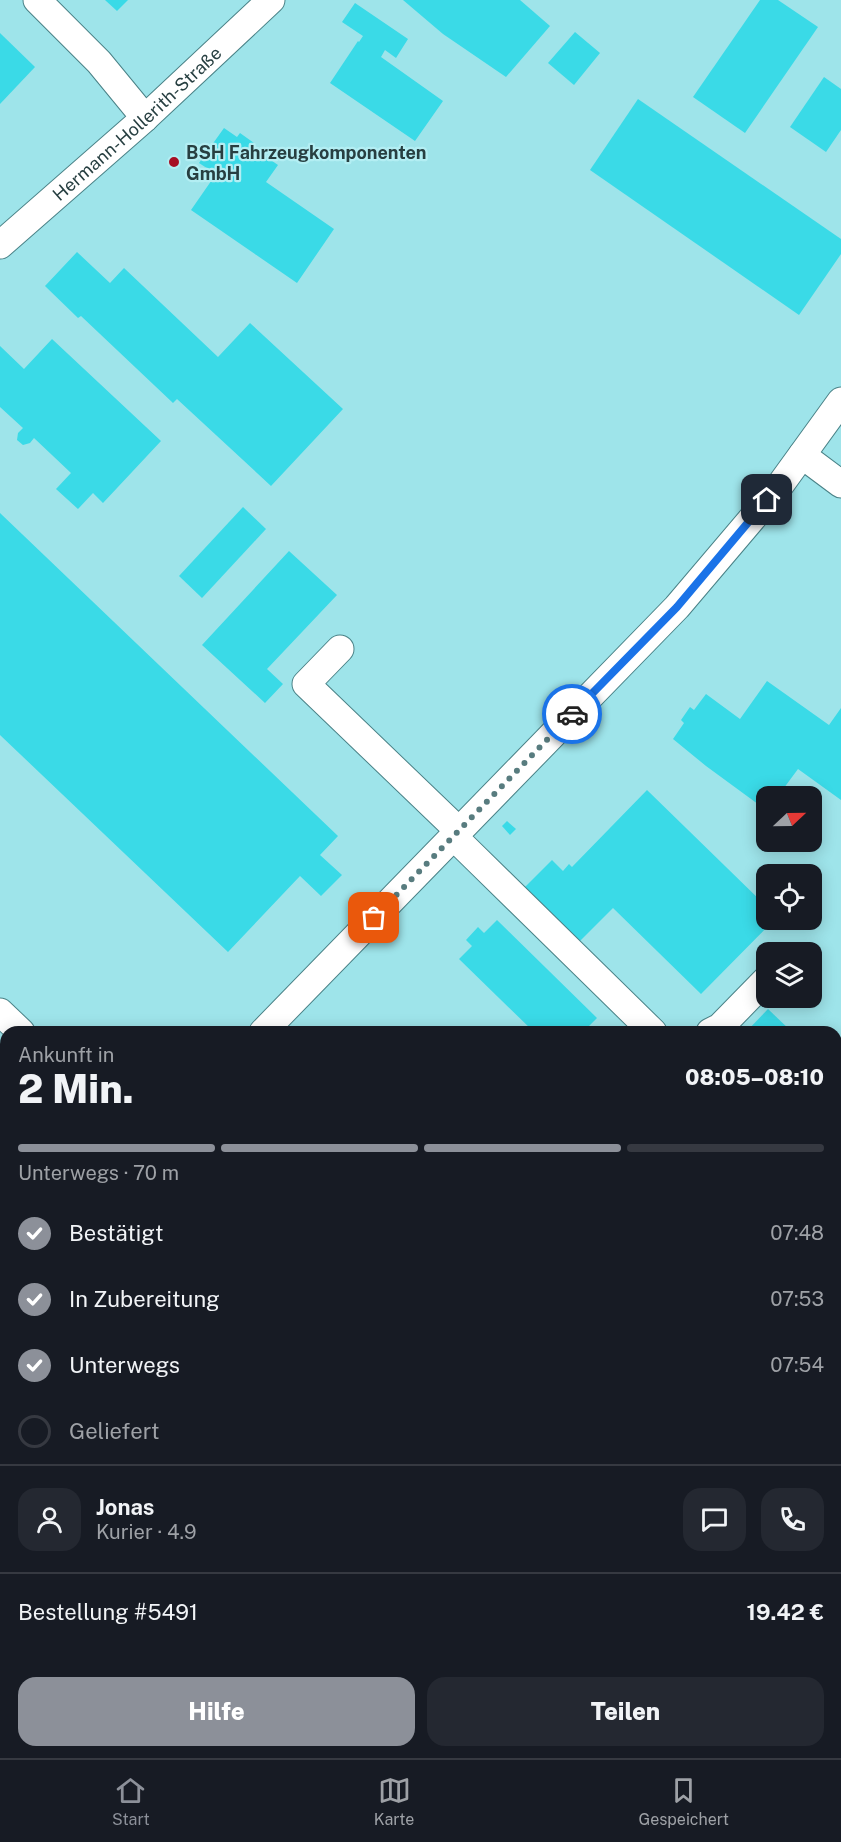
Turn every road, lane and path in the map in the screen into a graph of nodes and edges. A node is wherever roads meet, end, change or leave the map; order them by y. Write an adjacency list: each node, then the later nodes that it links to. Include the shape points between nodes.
1 (37, 0): 3 (street, via 99,62)
2 (271, 0): 3 (street, Hermann-Hollerith-Straße)
3 (145, 118): 4 (street, Hermann-Hollerith-Straße)
4 (4, 233)
5 (841, 401): 6 (street)
6 (802, 455): 7 (street); 9 (street, via 677,607)
7 (841, 484)
8 (340, 649): 9 (street, via 306,684)
9 (456, 834): 13 (street); 14 (street)
10 (756, 990): 15 (street)
11 (0, 1012): 12 (street)
12 (15, 1026)
13 (269, 1026)
14 (647, 1026)
15 (721, 1026)

